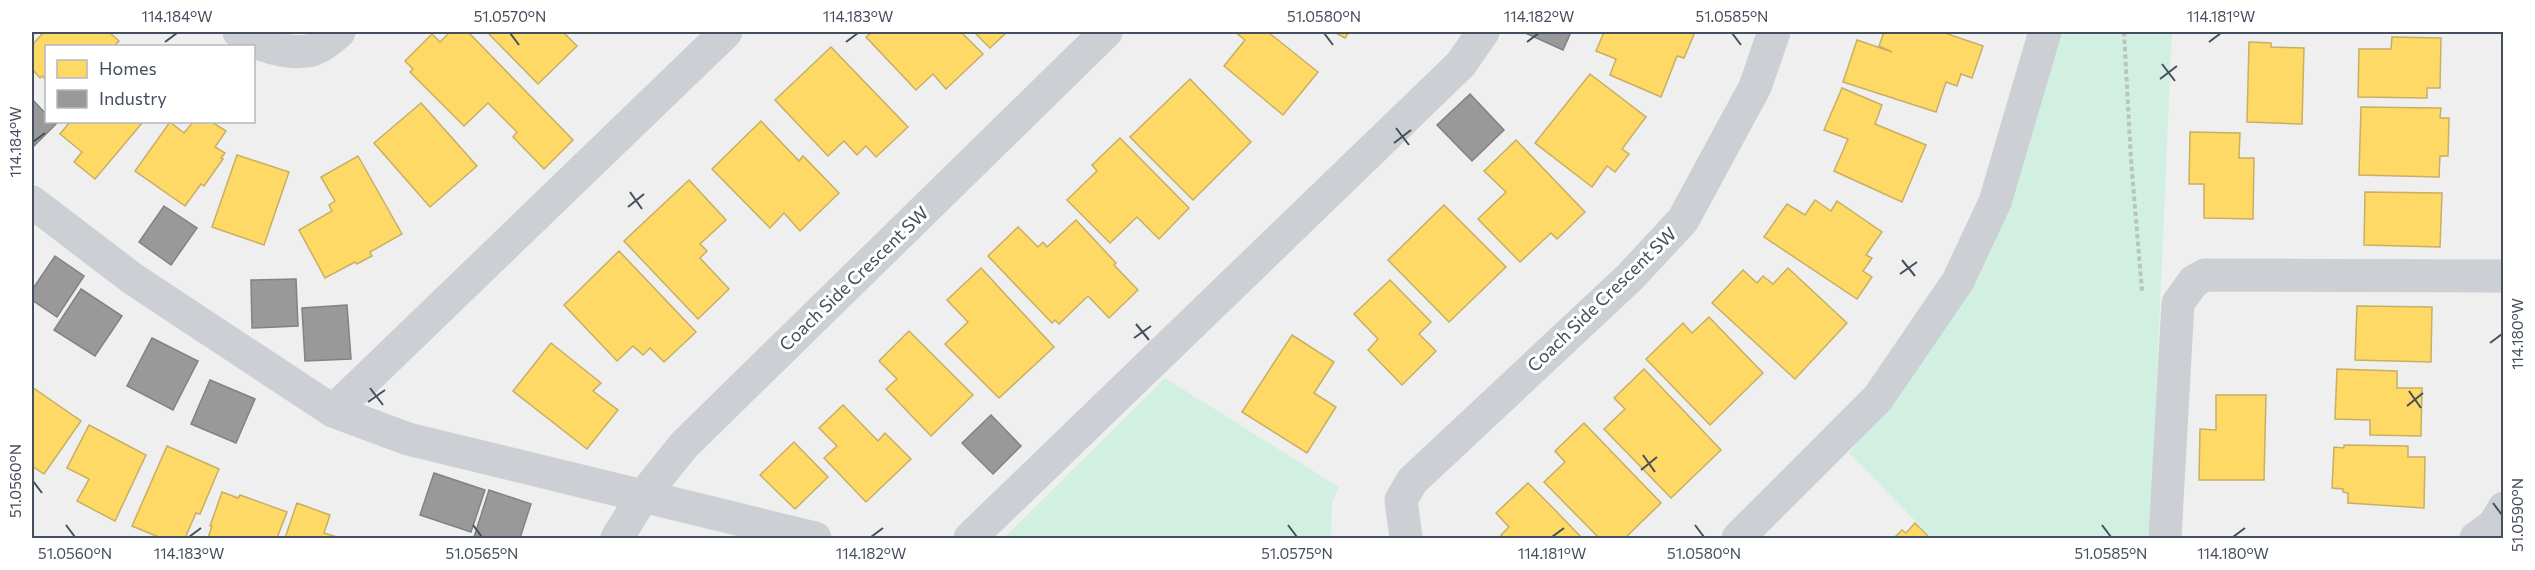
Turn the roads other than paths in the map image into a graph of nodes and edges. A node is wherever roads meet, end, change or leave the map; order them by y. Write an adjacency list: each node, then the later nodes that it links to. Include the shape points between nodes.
1 (239, 32): 2 (street, via 265,45 308,51)
2 (339, 32)
3 (726, 32): 10 (street)
4 (1106, 32): 11 (street, Coach Side Crescent SW, via 684,445)
5 (1484, 32): 14 (street, via 1461,63)
6 (1774, 32): 15 (street, Coach Side Crescent SW, via 1755,87 1683,220 1630,277 1412,481 1401,500)
7 (2045, 32): 16 (street, via 1995,202 1958,281 1878,398)
8 (32, 202): 10 (street, via 133,279)
9 (2504, 276): 17 (street, via 2205,275 2194,281 2178,303)
10 (333, 411): 11 (street, via 408,439)
11 (643, 496): 12 (street, Coach Side Crescent SW); 13 (street)
12 (617, 538)
13 (815, 538)
14 (970, 538)
15 (1406, 538)
16 (1738, 538)
17 (2165, 538)

